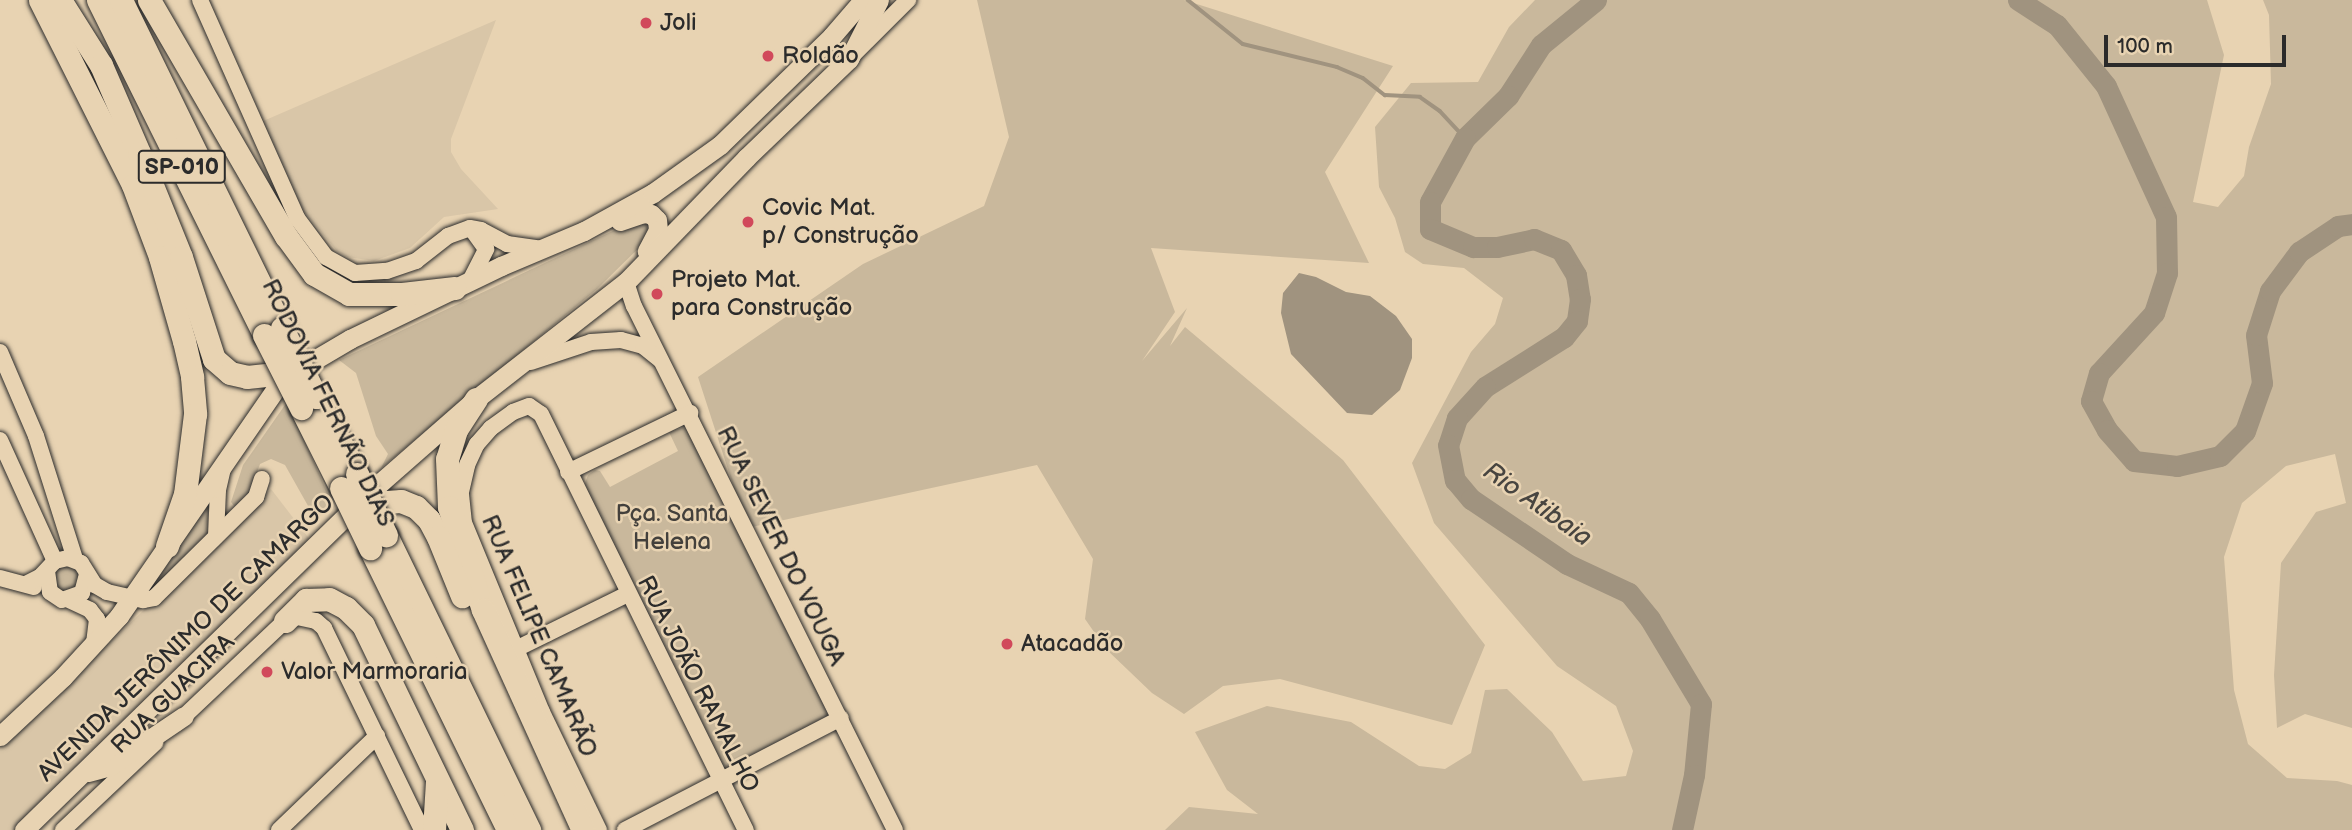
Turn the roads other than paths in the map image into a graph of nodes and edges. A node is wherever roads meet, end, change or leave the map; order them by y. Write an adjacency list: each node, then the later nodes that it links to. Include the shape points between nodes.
1 (40, 0): 33 (highway, via 132,185 160,257 184,341 195,414 185,494)
2 (60, 0): 22 (highway, via 101,65 139,153 181,257 214,359 230,373 247,377)
3 (96, 0): 18 (highway, RODOVIA FERNÃO DIAS / SP-010)
4 (121, 0): 18 (highway, RODOVIA FERNÃO DIAS / SP-010)
5 (149, 0): 17 (highway, via 286,236 314,274 349,293 402,294)
6 (200, 0): 13 (street, via 297,218 326,257 355,273 387,271 416,261 448,236)
7 (863, 0): 11 (main road)
8 (879, 0): 10 (main road)
9 (908, 0): 10 (street, AVENIDA JERÔNIMO DE CAMARGO)
10 (849, 59): 12 (main road, AVENIDA JERÔNIMO DE CAMARGO)
11 (793, 74): 12 (main road, via 797,83 788,110); 14 (main road, via 695,165)
12 (746, 158): 16 (main road, AVENIDA JERÔNIMO DE CAMARGO)
13 (470, 228): 15 (street, via 507,244); 17 (street, via 486,248)
14 (584, 231): 15 (main road); 16 (main road, via 631,216 651,214 657,220 658,230)
15 (544, 249): 17 (main road)
16 (629, 279): 20 (street, RUA SEVER DO VOUGA, via 634,306); 21 (main road, AVENIDA JERÔNIMO DE CAMARGO)
17 (463, 284): 22 (main road)
18 (273, 331): 32 (highway, RODOVIA FERNÃO DIAS / SP-010, bridge)
19 (0, 352): 34 (street, via 36,436)
20 (665, 363): 21 (street, via 643,346 621,340 591,342); 25 (street, RUA SEVER DO VOUGA)
21 (515, 368): 23 (main road, AVENIDA JERÔNIMO DE CAMARGO)
22 (294, 372): 27 (main road, via 264,402)
23 (476, 399): 30 (main road, AVENIDA JERÔNIMO DE CAMARGO); 61 (highway, via 456,430 447,459 449,507 483,610)
24 (536, 408): 28 (street, RUA JOÃO RAMALHO); 44 (street, RUA FELIPE CAMARÃO, via 513,412 491,428 467,465 461,492 464,523)
25 (690, 413): 28 (street); 46 (street, RUA SEVER DO VOUGA)
26 (0, 440): 35 (street)
27 (226, 460): 31 (street, via 218,490); 33 (main road)
28 (568, 472): 39 (street, RUA JOÃO RAMALHO)
29 (262, 479): 31 (street, via 256,497)
30 (357, 504): 49 (main road, AVENIDA JERÔNIMO DE CAMARGO); 60 (highway, via 401,501 429,520)
31 (216, 536): 40 (street, via 159,596)
32 (378, 542): 58 (highway, RODOVIA FERNÃO DIAS / SP-010); 59 (highway, RODOVIA FERNÃO DIAS / SP-010)
33 (167, 546): 40 (main road)
34 (75, 559): 35 (street); 36 (street)
35 (51, 566): 38 (street); 41 (street, via 46,586)
36 (87, 574): 40 (street, via 107,592); 41 (street, via 82,593)
37 (0, 578): 38 (street)
38 (26, 584): 41 (street)
39 (628, 594): 44 (street); 51 (street, RUA JOÃO RAMALHO)
40 (132, 597): 43 (main road)
41 (62, 598): 43 (street, via 90,610 97,619)
42 (285, 621): 45 (street, RUA GUACIRA); 48 (street, via 306,617 324,628); 50 (highway, via 306,600 329,599 363,625)
43 (94, 645): 47 (main road)
44 (516, 649): 62 (street, RUA FELIPE CAMARÃO)
45 (184, 716): 49 (main road, via 110,766); 53 (street, RUA GUACIRA)
46 (841, 718): 51 (street); 65 (street, RUA SEVER DO VOUGA)
47 (0, 736)
48 (377, 736): 54 (street); 55 (street)
49 (84, 773): 52 (main road, AVENIDA JERÔNIMO DE CAMARGO)
50 (437, 778): 56 (highway); 57 (highway)
51 (721, 780): 63 (street); 64 (street, RUA JOÃO RAMALHO)
52 (24, 830)
53 (63, 830)
54 (279, 830)
55 (422, 830)
56 (434, 830)
57 (462, 830)
58 (508, 830)
59 (529, 830)
60 (570, 830)
61 (583, 830)
62 (599, 830)
63 (625, 830)
64 (746, 830)
65 (895, 830)

